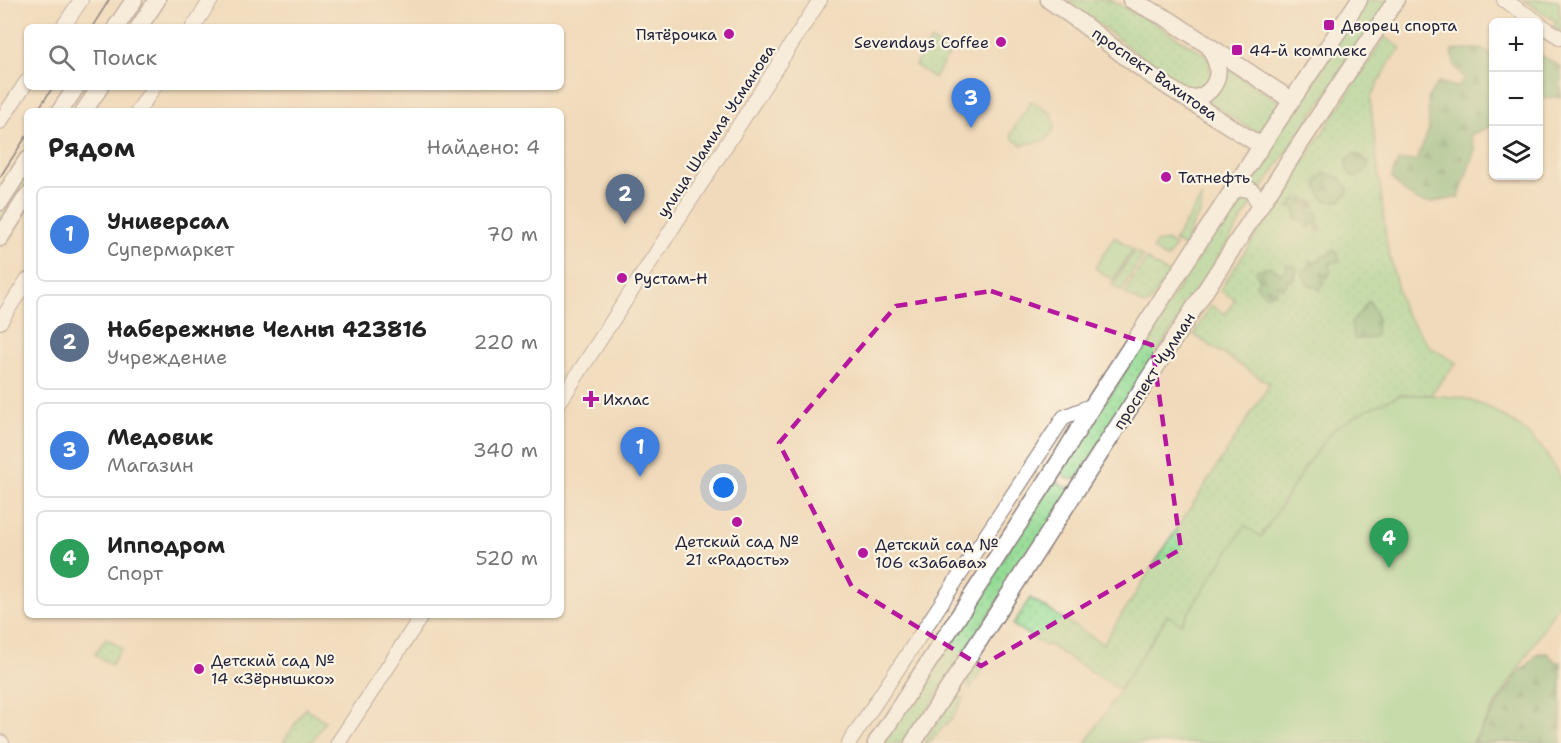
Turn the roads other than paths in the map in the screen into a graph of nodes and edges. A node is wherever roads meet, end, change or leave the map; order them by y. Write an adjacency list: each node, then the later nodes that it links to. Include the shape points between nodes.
1 (81, 0): 12 (street)
2 (134, 0): 13 (main road)
3 (157, 0): 14 (main road)
4 (211, 0): 15 (street)
5 (820, 0): 38 (street, улица Шамиля Усманова)
6 (1049, 0): 23 (main road, проспект Вахитова)
7 (1131, 0): 18 (main road)
8 (1359, 0): 24 (main road, проспект Чулман)
9 (1396, 0): 34 (main road, проспект Чулман)
10 (1504, 0): 11 (street)
11 (1531, 18)
12 (65, 24)
13 (118, 24)
14 (142, 24)
15 (195, 24)
16 (1543, 26): 17 (street)
17 (1561, 38)
18 (1209, 45): 23 (main road, via 1217,66 1216,81 1203,96); 24 (main road)
19 (24, 86): 28 (street)
20 (74, 90): 25 (main road)
21 (97, 90): 26 (main road)
22 (152, 90): 27 (street)
23 (1184, 97): 29 (main road, проспект Вахитова)
24 (1291, 100): 29 (main road, проспект Чулман)
25 (62, 108)
26 (86, 108)
27 (140, 108)
28 (0, 122)
29 (1261, 146): 31 (main road, проспект Чулман)
30 (24, 165): 33 (main road)
31 (1232, 192): 34 (main road, via 1249,189 1258,198); 39 (main road, проспект Чулман)
32 (24, 201): 35 (main road)
33 (0, 202)
34 (1259, 208): 41 (main road, проспект Чулман)
35 (0, 238)
36 (24, 285): 37 (street)
37 (0, 322)
38 (564, 395)
39 (1094, 405): 40 (main road, проспект Чулман); 44 (street, via 1064,417)
40 (1059, 462): 41 (main road, via 1058,472 1068,483); 45 (main road, проспект Чулман)
41 (1086, 476): 46 (main road, проспект Чулман)
42 (420, 618): 43 (street)
43 (338, 743)
44 (849, 743)
45 (876, 743)
46 (913, 743)

